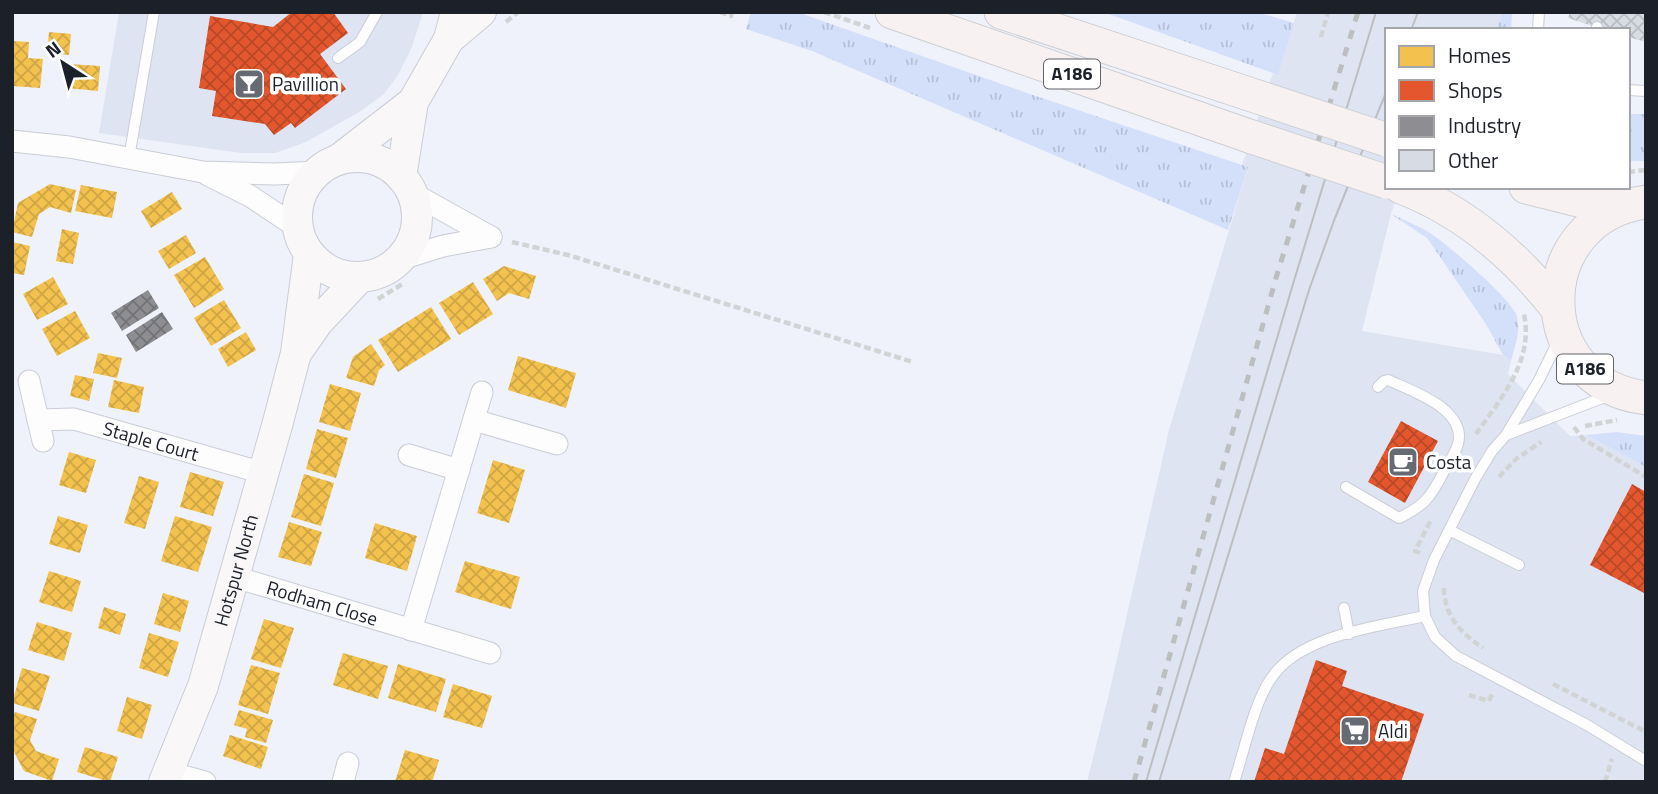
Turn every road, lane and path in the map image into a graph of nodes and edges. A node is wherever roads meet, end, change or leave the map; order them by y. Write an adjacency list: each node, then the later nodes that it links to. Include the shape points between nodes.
1 (154, 12): 16 (lane)
2 (377, 12): 12 (lane, via 360,42)
3 (518, 12): 9 (path)
4 (720, 12): 5 (path, via 731,16)
5 (732, 12)
6 (892, 12): 20 (main road, A186, bridge)
7 (1001, 12): 14 (main road, A186, bridge)
8 (1328, 12): 11 (path)
9 (490, 21): 10 (street)
10 (452, 26): 13 (street)
11 (1321, 37)
12 (338, 58)
13 (413, 102): 17 (street); 21 (street)
14 (1385, 139)
15 (12, 141): 16 (street)
16 (129, 158): 18 (street)
17 (328, 166): 18 (street, via 275,174); 21 (street, via 357,157 377,160); 26 (street, via 306,185 298,201)
18 (204, 172): 26 (street, via 250,196)
19 (1630, 176): 24 (path)
20 (1385, 181)
21 (406, 185): 25 (street); 27 (street, via 416,212)
22 (1406, 189): 30 (main road, A186, via 1438,203 1483,234 1526,272)
23 (1534, 189): 24 (main road, via 1582,201)
24 (1641, 197): 30 (main road, via 1592,225 1572,248 1560,277)
25 (491, 237): 27 (street, via 443,246); 32 (path, via 568,255)
26 (303, 241): 28 (street, via 332,272); 31 (street)
27 (405, 269): 28 (path); 28 (street, via 380,272)
28 (364, 290): 31 (street, via 318,322)
29 (1522, 306): 33 (path, via 1525,340)
30 (1560, 321): 37 (main road, A186, via 1568,346 1585,369); 42 (lane, via 1539,380)
31 (296, 354): 48 (street, Hotspur North)
32 (913, 362)
33 (1517, 370)
34 (29, 381): 38 (street)
35 (1378, 387): 50 (lane, via 1388,380 1427,397 1451,416 1458,436 1454,453 1431,496 1399,518)
36 (482, 392): 39 (street)
37 (1630, 403): 40 (path, via 1612,420); 42 (lane)
38 (38, 420): 44 (street); 48 (street, Staple Court, via 74,419)
39 (474, 420): 45 (street); 47 (street)
40 (1574, 428): 41 (path); 49 (path, via 1583,439)
41 (1567, 430)
42 (1506, 435): 52 (lane, via 1479,471)
43 (1545, 440): 51 (path, via 1507,467)
44 (43, 442)
45 (556, 444)
46 (409, 455): 47 (street)
47 (459, 470): 58 (street)
48 (263, 473): 55 (street, Hotspur North)
49 (1646, 477)
50 (1346, 487)
51 (1493, 489)
52 (1449, 530): 53 (lane); 57 (lane, via 1423,591)
53 (1519, 565)
54 (1447, 576): 60 (path, via 1444,598 1450,617 1464,634)
55 (235, 577): 58 (street, Rodham Close); 65 (street, Hotspur North, via 203,686)
56 (1344, 608): 59 (lane)
57 (1425, 617): 59 (lane); 64 (lane, via 1434,637 1456,656)
58 (411, 629): 61 (street, Rodham Close)
59 (1349, 634): 67 (lane, via 1298,653 1270,679)
60 (1490, 652)
61 (490, 653)
62 (1543, 679): 63 (path)
63 (1646, 732)
64 (1646, 761)
65 (166, 777): 66 (street)
66 (205, 782)
67 (1234, 782)

